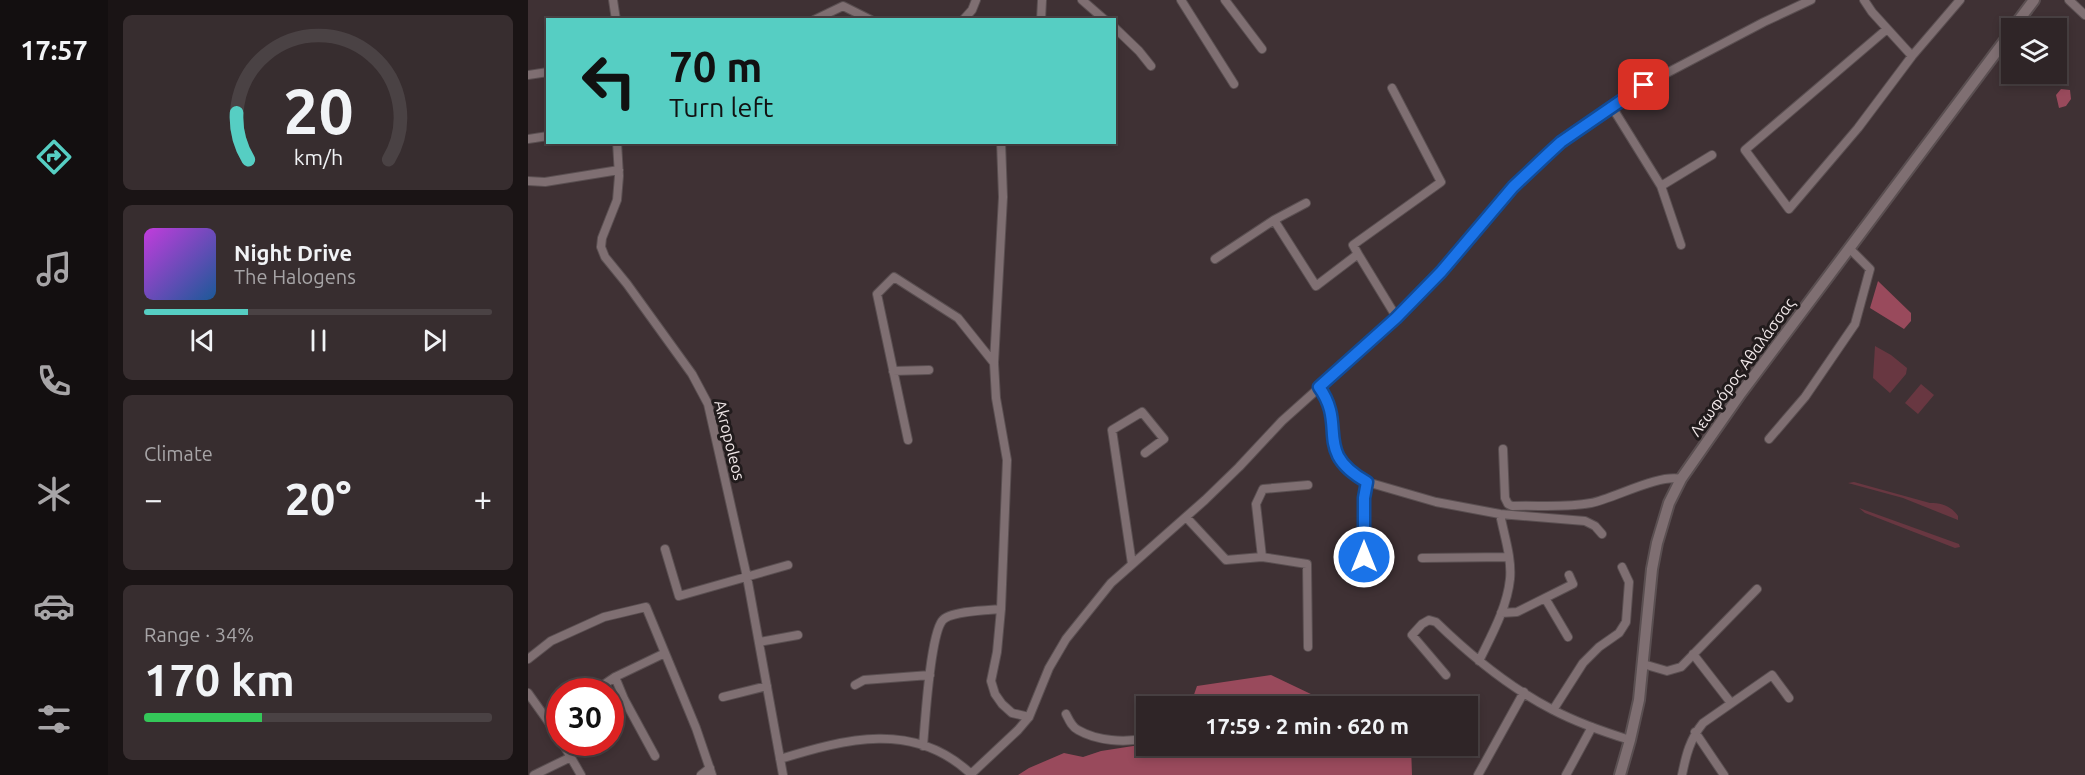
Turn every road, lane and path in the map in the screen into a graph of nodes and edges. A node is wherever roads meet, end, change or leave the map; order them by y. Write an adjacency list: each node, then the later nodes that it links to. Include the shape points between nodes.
1 (613, 0): 13 (street)
2 (976, 0): 16 (street)
3 (1042, 0): 17 (street)
4 (1082, 0): 18 (street)
5 (1181, 0): 28 (street)
6 (1225, 0): 23 (street)
7 (1810, 0): 30 (street, via 1644,85)
8 (1864, 0): 21 (street)
9 (1960, 0): 24 (street)
10 (2034, 0): 19 (main road, Λεωφόρος Αθαλάσσας)
11 (2069, 0): 12 (street)
12 (2085, 15)
13 (615, 18)
14 (818, 18): 15 (street, via 843,6)
15 (867, 18)
16 (965, 18)
17 (1041, 18)
18 (1104, 18)
19 (2021, 18)
20 (1116, 29): 25 (street)
21 (1887, 29): 24 (street); 24 (street, via 1745,150 1789,209 1858,128)
22 (2001, 45): 42 (main road, Λεωφόρος Αθαλάσσας)
23 (1262, 49)
24 (1912, 56)
25 (1151, 66)
26 (546, 72): 27 (street)
27 (528, 75)
28 (1234, 84)
29 (1392, 88): 43 (street, via 1441,182 1353,245)
30 (1612, 107): 38 (street); 45 (street, via 1561,142 1513,187)
31 (546, 136): 32 (street)
32 (528, 139)
33 (617, 144): 36 (street, Akropoleos)
34 (1002, 144): 46 (street, via 1002,228)
35 (1712, 155): 38 (street)
36 (619, 170): 37 (street, via 545,182); 69 (street, Akropoleos, via 617,200 602,238 603,252 704,395)
37 (528, 181)
38 (1661, 186): 41 (street)
39 (1306, 203): 40 (street)
40 (1274, 220): 43 (street, via 1316,286); 44 (street)
41 (1681, 245)
42 (1849, 248): 50 (street, via 1870,269 1855,324); 54 (main road, Λεωφόρος Αθαλάσσας)
43 (1358, 254): 45 (street)
44 (1215, 259)
45 (1396, 318): 49 (street)
46 (994, 363): 48 (street, via 958,318 894,277 877,294); 72 (street, via 1007,460)
47 (929, 370): 48 (street)
48 (893, 371): 51 (street)
49 (1319, 387): 55 (street, via 1331,411 1334,449 1340,462); 58 (street)
50 (1769, 439)
51 (908, 440)
52 (1503, 449): 54 (street, via 1504,498 1512,506 1591,503 1666,479)
53 (1145, 453): 65 (street, via 1164,439 1142,412 1112,430)
54 (1681, 479): 82 (main road, Λεωφόρος Αθαλάσσας, via 1657,543)
55 (1367, 482): 57 (street, via 1436,502); 62 (street)
56 (1308, 485): 61 (street, via 1263,489 1256,504)
57 (1500, 514): 59 (street, via 1586,521); 63 (street)
58 (1186, 517): 61 (street, via 1226,560); 65 (street)
59 (1602, 534)
60 (664, 549): 69 (street, via 679,596)
61 (1262, 557): 77 (street, via 1307,564)
62 (1364, 557)
63 (1508, 557): 64 (street); 73 (street, via 1510,579)
64 (1422, 558)
65 (1132, 564): 95 (street, via 1111,583 1066,639)
66 (788, 565): 69 (street)
67 (1622, 567): 93 (street, via 1629,582 1626,622 1619,633 1583,663)
68 (1569, 575): 71 (street, via 1573,584)
69 (747, 577): 76 (street, Akropoleos)
70 (1757, 589): 79 (street)
71 (1545, 598): 73 (street, via 1517,612); 75 (street)
72 (1001, 609): 83 (street, via 951,615 942,620); 95 (street, via 992,681 994,694 1012,713)
73 (1501, 613): 81 (street)
74 (798, 635): 76 (street)
75 (1568, 637)
76 (759, 642): 87 (street, Akropoleos)
77 (1308, 647)
78 (665, 653): 80 (street, via 646,607 604,617 550,641); 85 (street); 105 (street)
79 (1693, 654): 82 (street, via 1681,667 1667,671); 92 (street)
80 (528, 659)
81 (1479, 661): 84 (street, via 1429,620 1412,635); 88 (street)
82 (1643, 664): 100 (main road, Λεωφόρος Αθαλάσσας)
83 (930, 675): 86 (street, via 864,680); 101 (street)
84 (1446, 675)
85 (615, 677): 102 (street)
86 (855, 685)
87 (767, 686): 90 (street); 104 (street, Akropoleos)
88 (1524, 692): 93 (street); 111 (street)
89 (528, 693): 96 (street)
90 (723, 697)
91 (1789, 698): 92 (street, via 1772,675)
92 (1731, 703): 98 (street)
93 (1553, 710): 97 (street)
94 (1066, 714): 99 (street, via 1072,726 1088,734 1114,740)
95 (1029, 717): 106 (street)
96 (546, 719)
97 (1592, 728): 100 (street); 112 (street)
98 (1695, 732): 114 (street); 115 (street)
99 (1136, 739)
100 (1630, 740): 113 (main road, Λεωφόρος Αθαλάσσας)
101 (923, 746): 104 (street, via 876,738 852,740); 106 (street)
102 (655, 756)
103 (571, 757): 107 (street); 108 (street)
104 (780, 759): 110 (street, Akropoleos)
105 (711, 772): 109 (street)
106 (970, 774)
107 (534, 775)
108 (581, 775)
109 (701, 775)
110 (783, 775)
111 (1478, 775)
112 (1566, 775)
113 (1620, 775)
114 (1682, 775)
115 (1724, 775)

